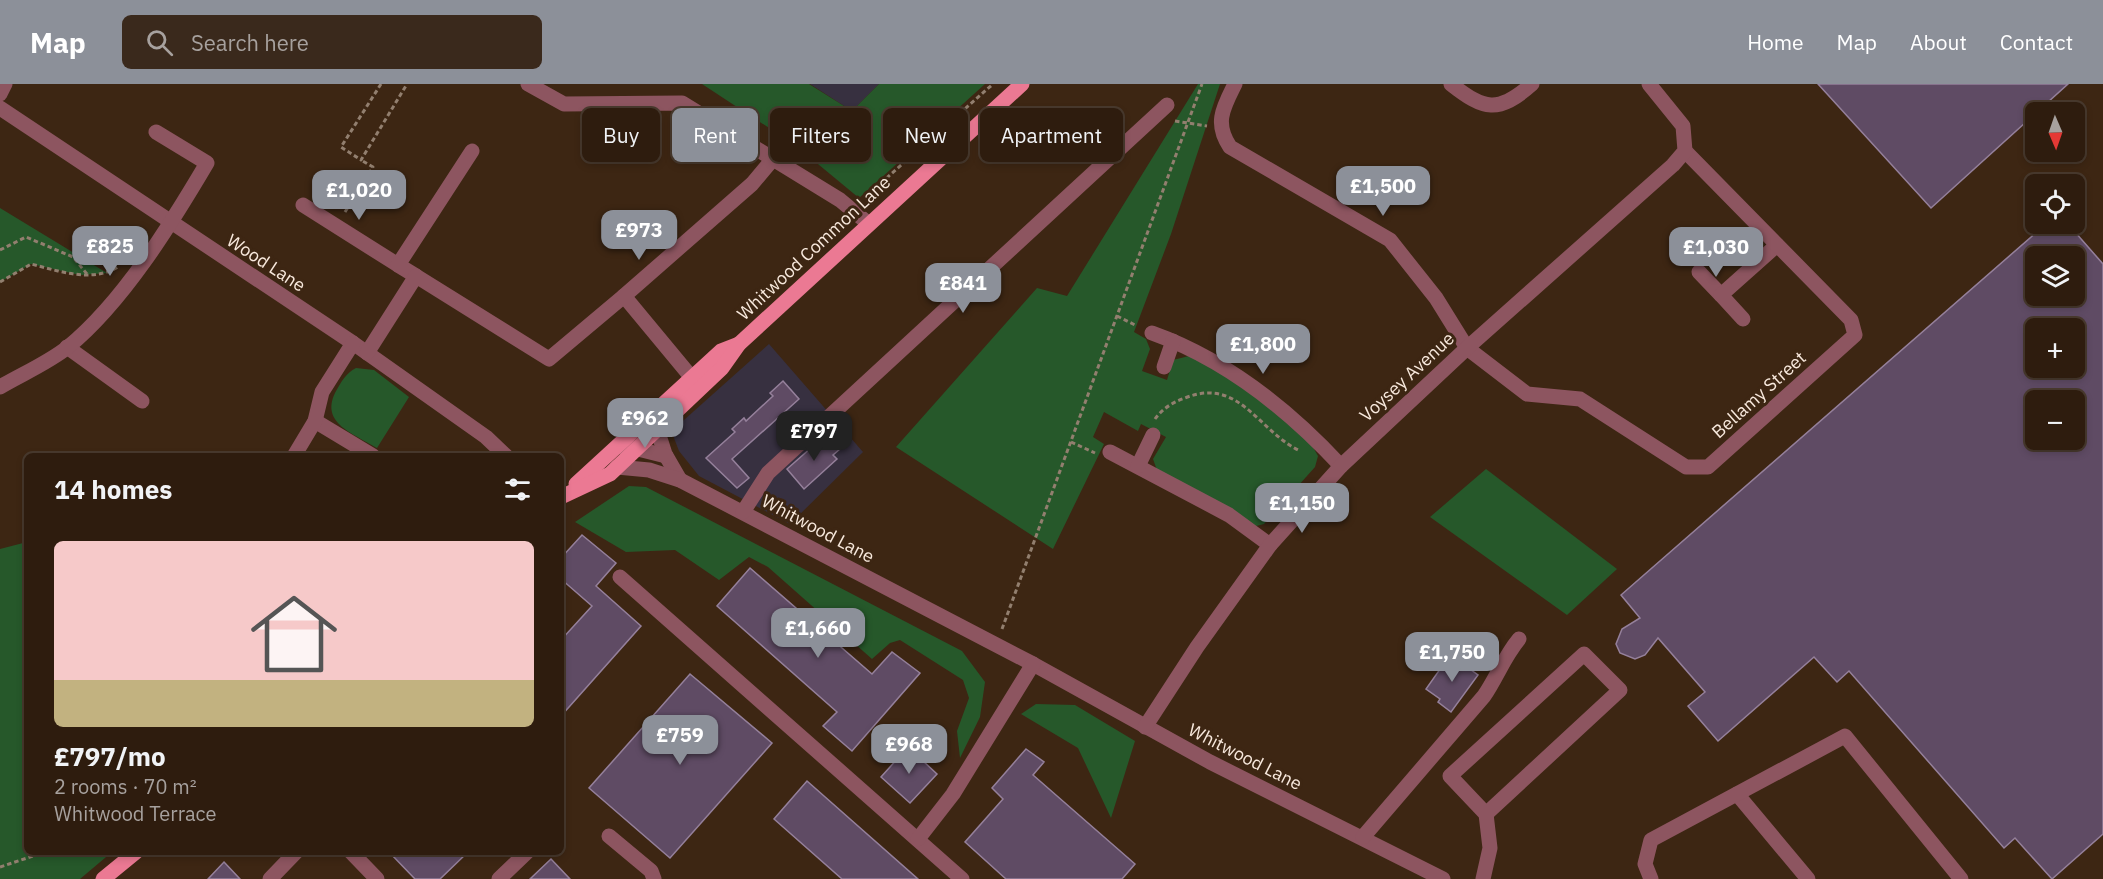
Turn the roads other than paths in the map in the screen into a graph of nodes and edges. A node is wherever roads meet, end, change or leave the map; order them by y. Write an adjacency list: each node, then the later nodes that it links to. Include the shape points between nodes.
1 (5, 84): 8 (street)
2 (528, 84): 14 (street, via 564,104 682,104)
3 (1022, 84): 19 (main road, Whitwood Common Lane)
4 (1235, 84): 32 (street, via 1222,108 1221,133 1230,147 1390,240 1436,298)
5 (1451, 84): 6 (street, via 1475,103 1484,105 1498,105)
6 (1532, 84)
7 (1649, 84): 13 (street, via 1683,126)
8 (0, 94)
9 (0, 108): 18 (street, Wood Lane)
10 (1164, 114): 52 (street, via 768,473)
11 (156, 132): 18 (street, via 207,163)
12 (471, 150): 21 (street)
13 (1685, 151): 20 (street, Bellamy Street); 32 (street, Voysey Avenue)
14 (770, 157)
15 (770, 162): 25 (street, via 752,184)
16 (778, 162): 19 (street)
17 (303, 205): 21 (street)
18 (171, 224): 29 (street, Wood Lane); 31 (street, via 114,299)
19 (869, 224): 30 (main road, Whitwood Common Lane)
20 (1777, 245): 24 (street); 32 (street, Bellamy Street, via 1851,320 1855,335 1708,467 1686,468 1580,399 1527,394)
21 (398, 265): 23 (street)
22 (1699, 272): 24 (street)
23 (416, 276): 25 (street, via 549,359); 33 (street)
24 (1721, 295): 26 (street)
25 (624, 296): 35 (street)
26 (1743, 319)
27 (1152, 333): 28 (street)
28 (1173, 341): 34 (street); 49 (street, via 1260,393)
29 (353, 342): 33 (street, Wood Lane); 38 (street, via 322,392)
30 (739, 344): 35 (main road, Whitwood Common Lane, via 721,351); 39 (main road, Whitwood Common Lane, via 722,368)
31 (67, 347): 36 (street); 37 (street)
32 (1467, 348): 49 (street, Voysey Avenue)
33 (368, 353): 45 (street, Wood Lane)
34 (1164, 368)
35 (692, 378): 47 (main road, Whitwood Common Lane)
36 (0, 387)
37 (142, 401)
38 (315, 421): 43 (street); 44 (street)
39 (657, 429): 41 (main road, Whitwood Common Lane); 46 (street)
40 (1153, 435): 48 (street)
41 (637, 449): 46 (street); 47 (street)
42 (1110, 452): 48 (street)
43 (296, 453)
44 (368, 453)
45 (503, 453)
46 (666, 456): 50 (street)
47 (615, 460): 50 (street, Whitwood Lane); 51 (main road, Whitwood Common Lane)
48 (1138, 466): 53 (street, via 1229,515)
49 (1341, 466): 53 (street, Voysey Avenue)
50 (680, 480): 52 (street, Whitwood Lane)
51 (564, 495)
52 (743, 512): 56 (street, Whitwood Lane)
53 (1270, 545): 57 (street, Voysey Avenue)
54 (620, 577): 62 (street)
55 (1519, 639): 61 (street, via 1504,657 1497,678 1484,696)
56 (1033, 664): 57 (street, Whitwood Lane); 62 (street, via 953,794)
57 (1144, 727): 61 (street, Whitwood Lane)
58 (1737, 794): 75 (street, via 1651,840 1645,864); 76 (street); 77 (street, via 1845,736)
59 (1486, 813): 59 (street, via 1450,776 1584,654 1620,690); 74 (street, via 1490,848)
60 (609, 836): 71 (street, via 651,871)
61 (1363, 837): 73 (street, Whitwood Lane)
62 (918, 839): 72 (street)
63 (132, 855): 67 (main road)
64 (293, 855): 68 (street)
65 (354, 855): 69 (street)
66 (524, 855): 70 (street)
67 (103, 879)
68 (270, 879)
69 (377, 879)
70 (499, 879)
71 (654, 879)
72 (962, 879)
73 (1443, 879)
74 (1483, 879)
75 (1651, 879)
76 (1809, 879)
77 (1961, 879)

